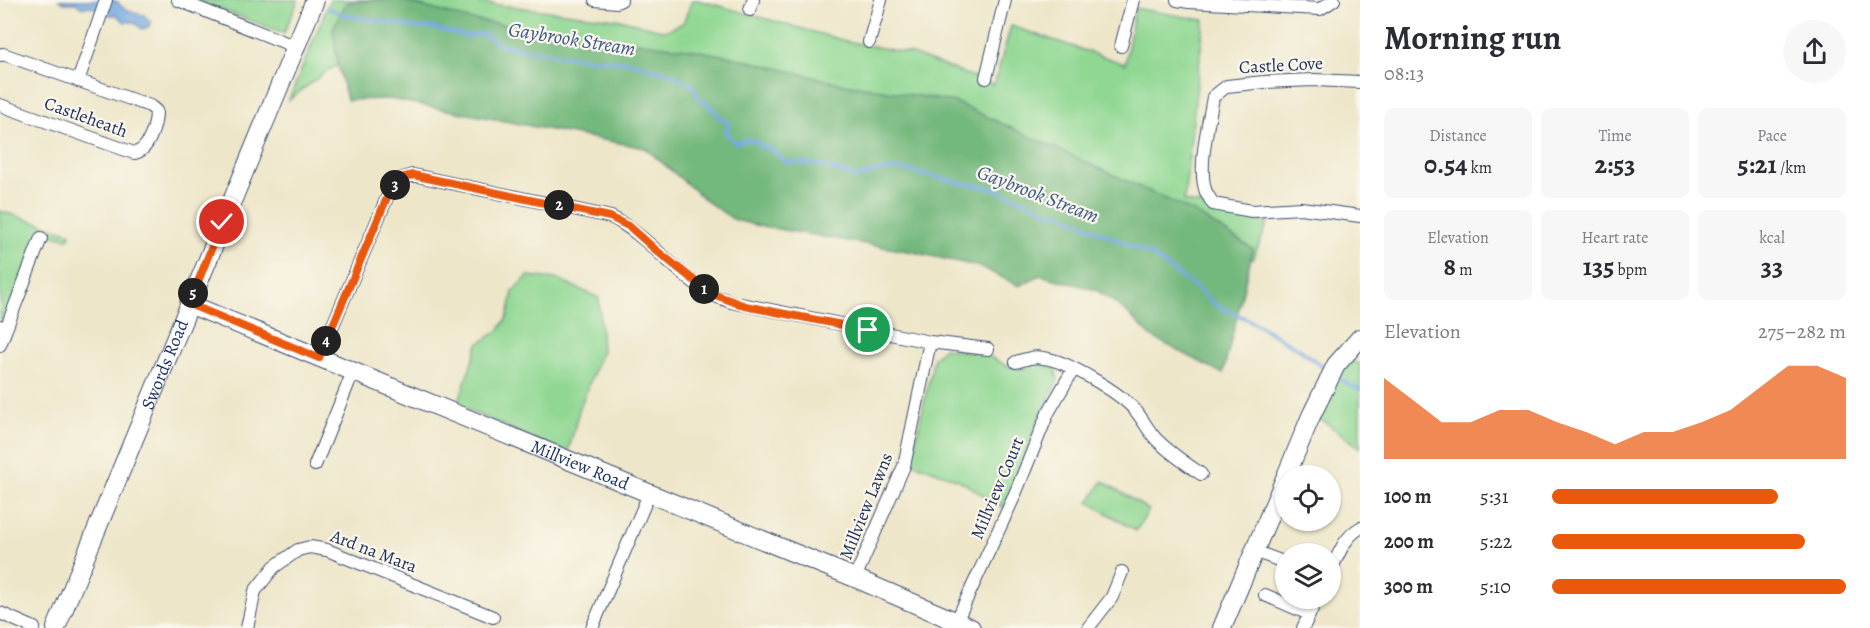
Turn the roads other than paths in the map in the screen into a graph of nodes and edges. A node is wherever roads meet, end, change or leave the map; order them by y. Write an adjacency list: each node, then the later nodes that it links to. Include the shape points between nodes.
1 (106, 0): 16 (street, Castleheath)
2 (178, 0): 13 (street)
3 (595, 0): 4 (street)
4 (621, 0)
5 (881, 0): 11 (street)
6 (1005, 0): 15 (street)
7 (1133, 0): 12 (street)
8 (1177, 0): 9 (street, via 1320,9)
9 (1334, 0)
10 (313, 6): 13 (street, Swords Road)
11 (868, 42)
12 (1121, 46)
13 (296, 47): 21 (street, Swords Road)
14 (0, 55): 16 (street, Castleheath)
15 (986, 78)
16 (78, 81): 18 (street, Castleheath, via 156,111 140,153)
17 (1360, 82): 19 (street, Castle Cove, via 1314,80 1227,86 1213,97 1203,181 1213,204 1252,211 1301,208)
18 (0, 105)
19 (1360, 216)
20 (41, 238): 22 (street)
21 (189, 304): 27 (street, Millview Road); 49 (street, Swords Road)
22 (3, 328): 25 (street)
23 (1360, 338): 32 (street, via 1332,373)
24 (930, 342): 26 (street); 27 (street, via 731,302 710,293 630,227 610,217 413,175 401,178 389,193); 41 (street, Millview Lawns, via 904,466)
25 (0, 345)
26 (988, 349)
27 (319, 358): 30 (street, Millview Road)
28 (1016, 362): 29 (street, via 1043,357)
29 (1073, 370): 33 (street, via 1116,393 1134,409 1156,439); 47 (street, Millview Court, via 1048,413)
30 (353, 372): 31 (street); 34 (street, Millview Road)
31 (315, 465)
32 (1290, 465)
33 (1201, 474)
34 (649, 494): 41 (street, Millview Road); 51 (street)
35 (1275, 502): 38 (street)
36 (1360, 528): 37 (street)
37 (1341, 548)
38 (1254, 551): 39 (street); 53 (street)
39 (1275, 559)
40 (1122, 572): 52 (street, via 1112,597)
41 (855, 578): 47 (street, Millview Road)
42 (1264, 595): 45 (street)
43 (1312, 609): 45 (street)
44 (0, 613): 48 (street)
45 (1309, 614): 54 (street)
46 (493, 617): 50 (street, Ard na Mara, via 327,550 310,547 298,550 274,567 255,591)
47 (964, 625)
48 (34, 628)
49 (56, 628)
50 (247, 628)
51 (592, 628)
52 (1088, 628)
53 (1222, 628)
54 (1303, 628)

